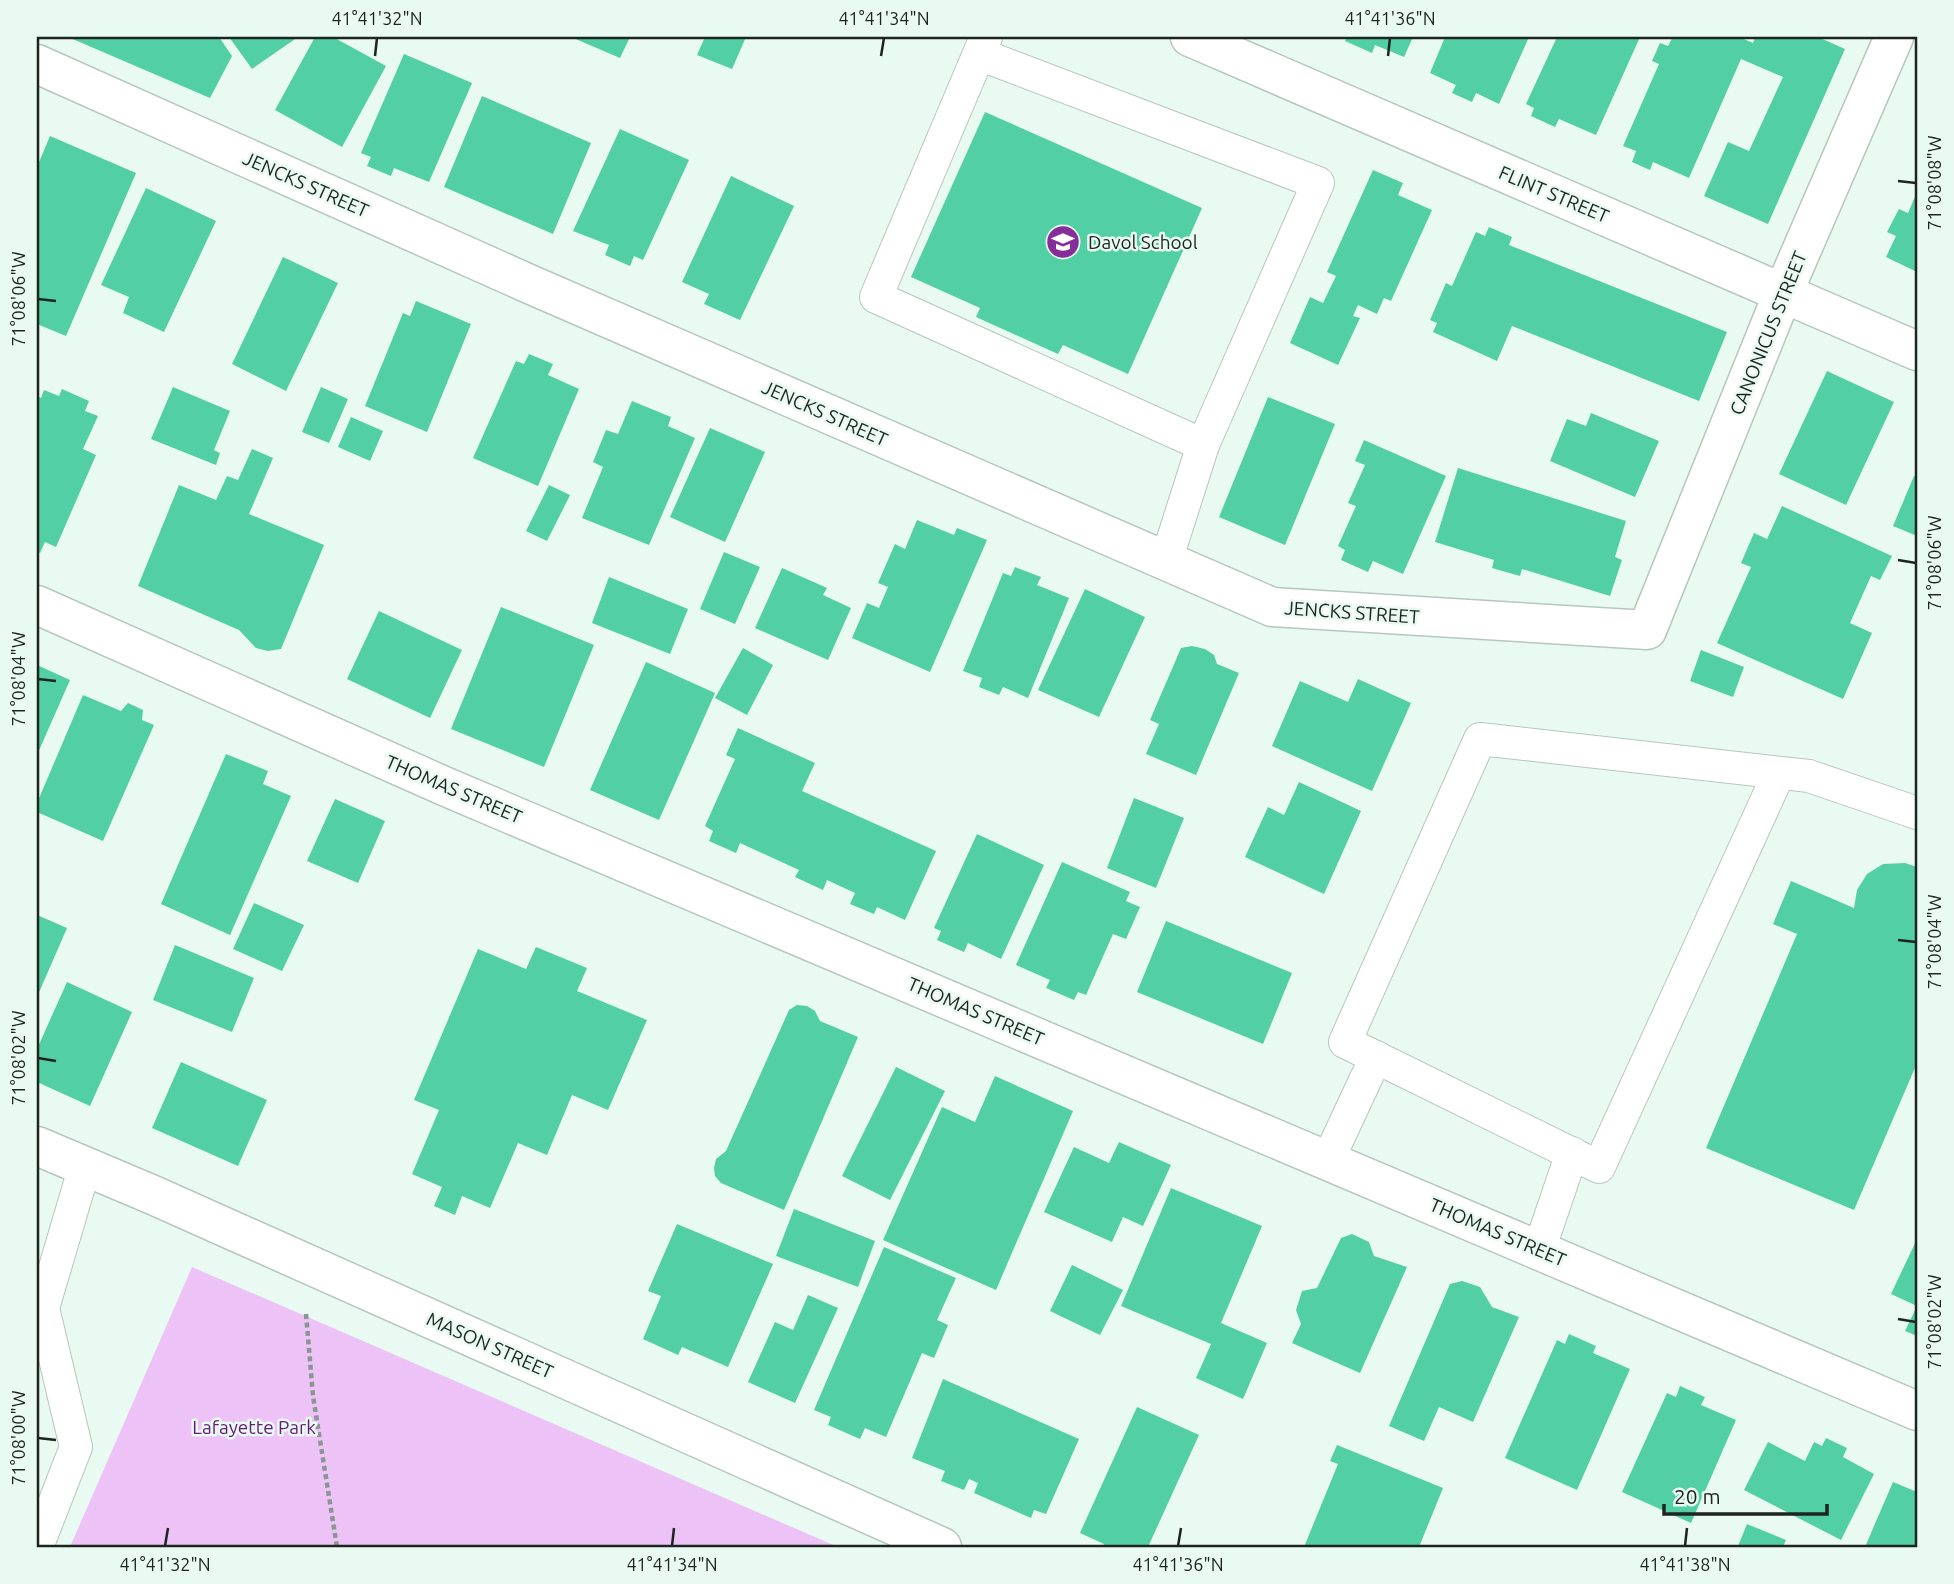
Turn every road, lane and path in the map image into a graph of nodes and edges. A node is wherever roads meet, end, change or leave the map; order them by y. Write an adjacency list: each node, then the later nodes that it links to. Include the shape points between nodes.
1 (1190, 37): 5 (street, FLINT STREET)
2 (1894, 37): 5 (street, CANONICUS STREET)
3 (983, 45): 7 (lane, via 876,297); 7 (lane, via 1318,183)
4 (37, 64): 8 (street, JENCKS STREET)
5 (1783, 293): 6 (street, FLINT STREET); 10 (street, CANONICUS STREET)
6 (1917, 351)
7 (1203, 445): 8 (lane)
8 (1166, 561): 10 (street, JENCKS STREET, via 1272,607)
9 (37, 605): 16 (street, THOMAS STREET, via 444,786)
10 (1647, 630)
11 (1779, 773): 12 (lane, via 1809,776); 13 (lane, via 1480,739 1345,1042); 15 (lane, via 1598,1167)
12 (1917, 813)
13 (1376, 1057): 15 (lane); 16 (lane)
14 (37, 1146): 17 (street, MASON STREET)
15 (1572, 1153): 18 (lane)
16 (1328, 1160): 18 (street, THOMAS STREET)
17 (85, 1166): 19 (street, MASON STREET); 20 (lane)
18 (1539, 1250): 21 (street, THOMAS STREET)
19 (302, 1261): 23 (path, via 313,1396); 24 (street, MASON STREET)
20 (40, 1307): 22 (lane, via 76,1447)
21 (1917, 1411)
22 (38, 1540)
23 (337, 1547)
24 (942, 1547)

